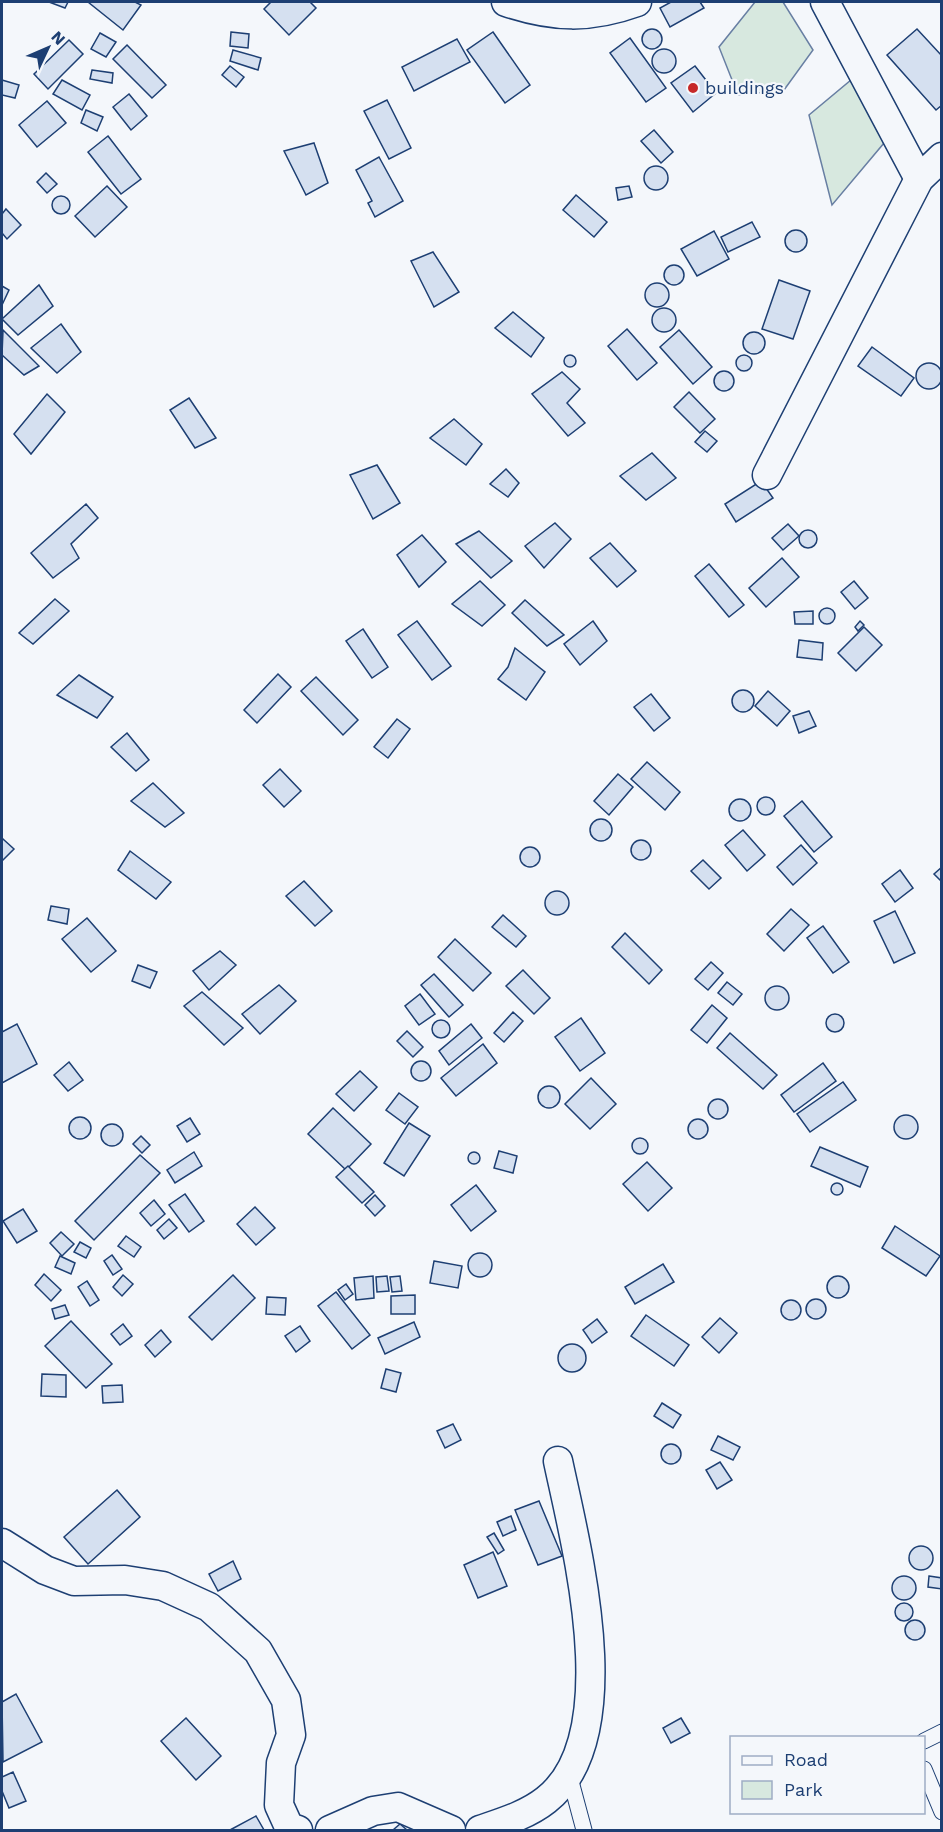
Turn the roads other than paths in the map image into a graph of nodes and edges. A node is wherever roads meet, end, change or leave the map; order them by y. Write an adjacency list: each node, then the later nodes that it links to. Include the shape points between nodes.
1 (506, 2): 2 (street, via 565,15 607,13)
2 (637, 2)
3 (825, 2): 5 (street)
4 (942, 157): 5 (street)
5 (919, 179): 6 (street)
6 (767, 475)
7 (558, 1461): 12 (street, via 584,1600 592,1689 583,1742)
8 (2, 1543): 14 (street, via 45,1570 74,1581 125,1580 163,1586 209,1607 258,1651 286,1700 291,1735 281,1763 279,1805 289,1827)
9 (942, 1732): 10 (lane)
10 (925, 1740)
11 (925, 1771): 13 (lane)
12 (569, 1773): 17 (street, via 548,1799 520,1816); 18 (lane)
13 (942, 1812)
14 (298, 1830)
15 (330, 1830): 16 (street, via 373,1811 398,1807)
16 (451, 1830)
17 (480, 1830)
18 (584, 1830)

